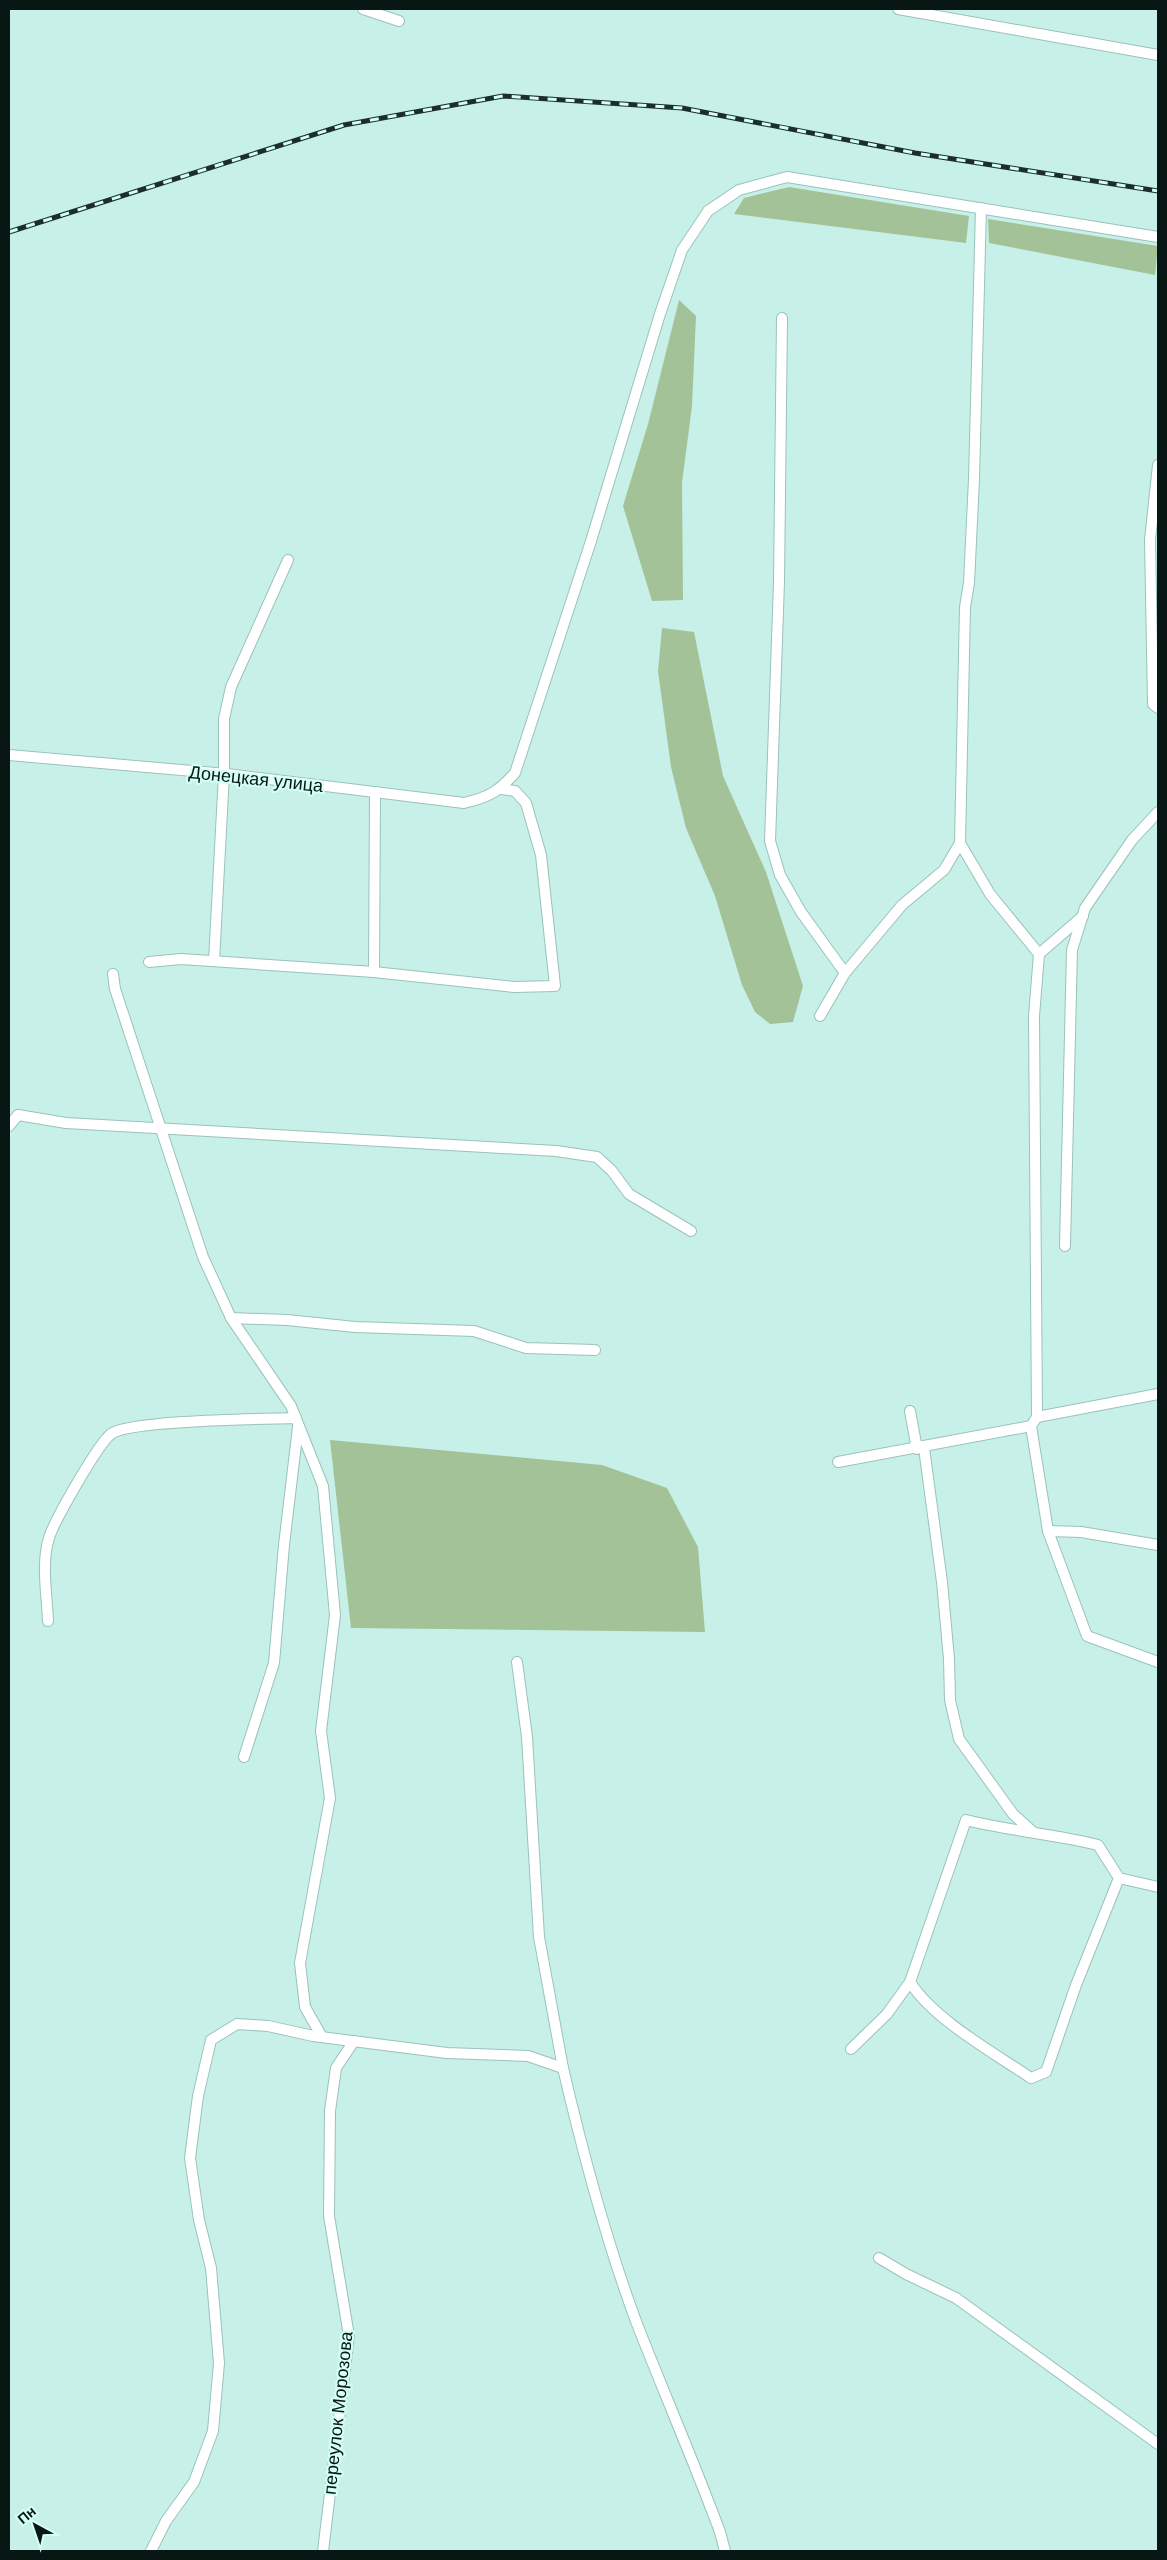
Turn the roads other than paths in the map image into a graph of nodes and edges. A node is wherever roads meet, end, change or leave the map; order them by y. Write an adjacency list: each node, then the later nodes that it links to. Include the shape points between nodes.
1 (363, 9): 3 (street)
2 (898, 9): 4 (street)
3 (399, 22)
4 (1158, 55)
5 (980, 208): 6 (street); 13 (street, via 787,177 739,190 708,211 682,250 515,773); 16 (street, via 974,479 965,607)
6 (1158, 237)
7 (782, 318): 22 (street, via 779,582 770,841 780,875 797,905)
8 (1158, 465): 10 (street, via 1150,540 1152,704)
9 (288, 560): 12 (street, via 231,687 224,719)
10 (1158, 708)
11 (9, 755): 12 (street, Донецкая улица)
12 (224, 774): 14 (street, Донецкая улица); 19 (street)
13 (501, 789): 14 (street, Донецкая улица, via 486,798 464,803); 21 (street, via 514,791 526,803 541,855 556,986 514,987)
14 (375, 792): 21 (street)
15 (1158, 812): 17 (street, via 1132,840 1085,908)
16 (960, 843): 18 (street, via 990,894); 22 (street, via 944,870 902,905)
17 (1083, 916): 18 (street); 28 (street, via 1072,950)
18 (1038, 954): 33 (street, via 1034,1016)
19 (214, 961): 20 (street, via 181,959); 21 (street)
20 (149, 962)
21 (374, 972)
22 (845, 972): 24 (street)
23 (113, 974): 26 (street, via 115,989)
24 (820, 1016)
25 (9, 1126): 26 (street, via 18,1115 66,1123)
26 (162, 1130): 27 (street, via 271,1133 556,1151 597,1157 629,1194); 29 (street, via 203,1257)
27 (691, 1231)
28 (1065, 1246)
29 (231, 1318): 30 (street, via 474,1331 526,1348); 34 (street, via 291,1406)
30 (595, 1350)
31 (1158, 1394): 33 (street)
32 (910, 1410): 36 (street)
33 (1037, 1417): 35 (street)
34 (297, 1421): 40 (street, via 140,1425 112,1433 88,1464 49,1538 46,1562); 43 (street, via 274,1663); 48 (street, via 323,1486 335,1615 321,1731 330,1798 300,1963 305,2007)
35 (1031, 1426): 36 (street); 38 (street)
36 (920, 1448): 37 (street); 44 (street, via 942,1582 950,1659 950,1700 959,1739 1013,1814)
37 (838, 1462)
38 (1048, 1531): 39 (street, via 1081,1532); 42 (street, via 1087,1636)
39 (1158, 1545)
40 (48, 1621)
41 (517, 1662): 51 (street, via 527,1737 539,1937)
42 (1158, 1662)
43 (244, 1757)
44 (1032, 1832): 45 (street, via 1098,1845); 47 (street, via 966,1820)
45 (1119, 1878): 46 (street); 47 (street, via 1076,1985 1046,2072 1031,2078 959,2029 917,1993)
46 (1158, 1887)
47 (910, 1982): 50 (street, via 887,2014)
48 (322, 2037): 49 (street); 54 (street, via 268,2026 237,2024 211,2040 198,2096 190,2158 199,2220 211,2268 219,2363 212,2431 194,2482 166,2521)
49 (354, 2041): 51 (street, via 447,2053 528,2056); 55 (street, переулок Морозова, via 336,2068 330,2111 328,2216 349,2336)
50 (851, 2049)
51 (562, 2068): 56 (street, via 586,2166 637,2322)
52 (879, 2258): 53 (street, via 956,2298)
53 (1158, 2444)
54 (151, 2551)
55 (323, 2551)
56 (725, 2551)

